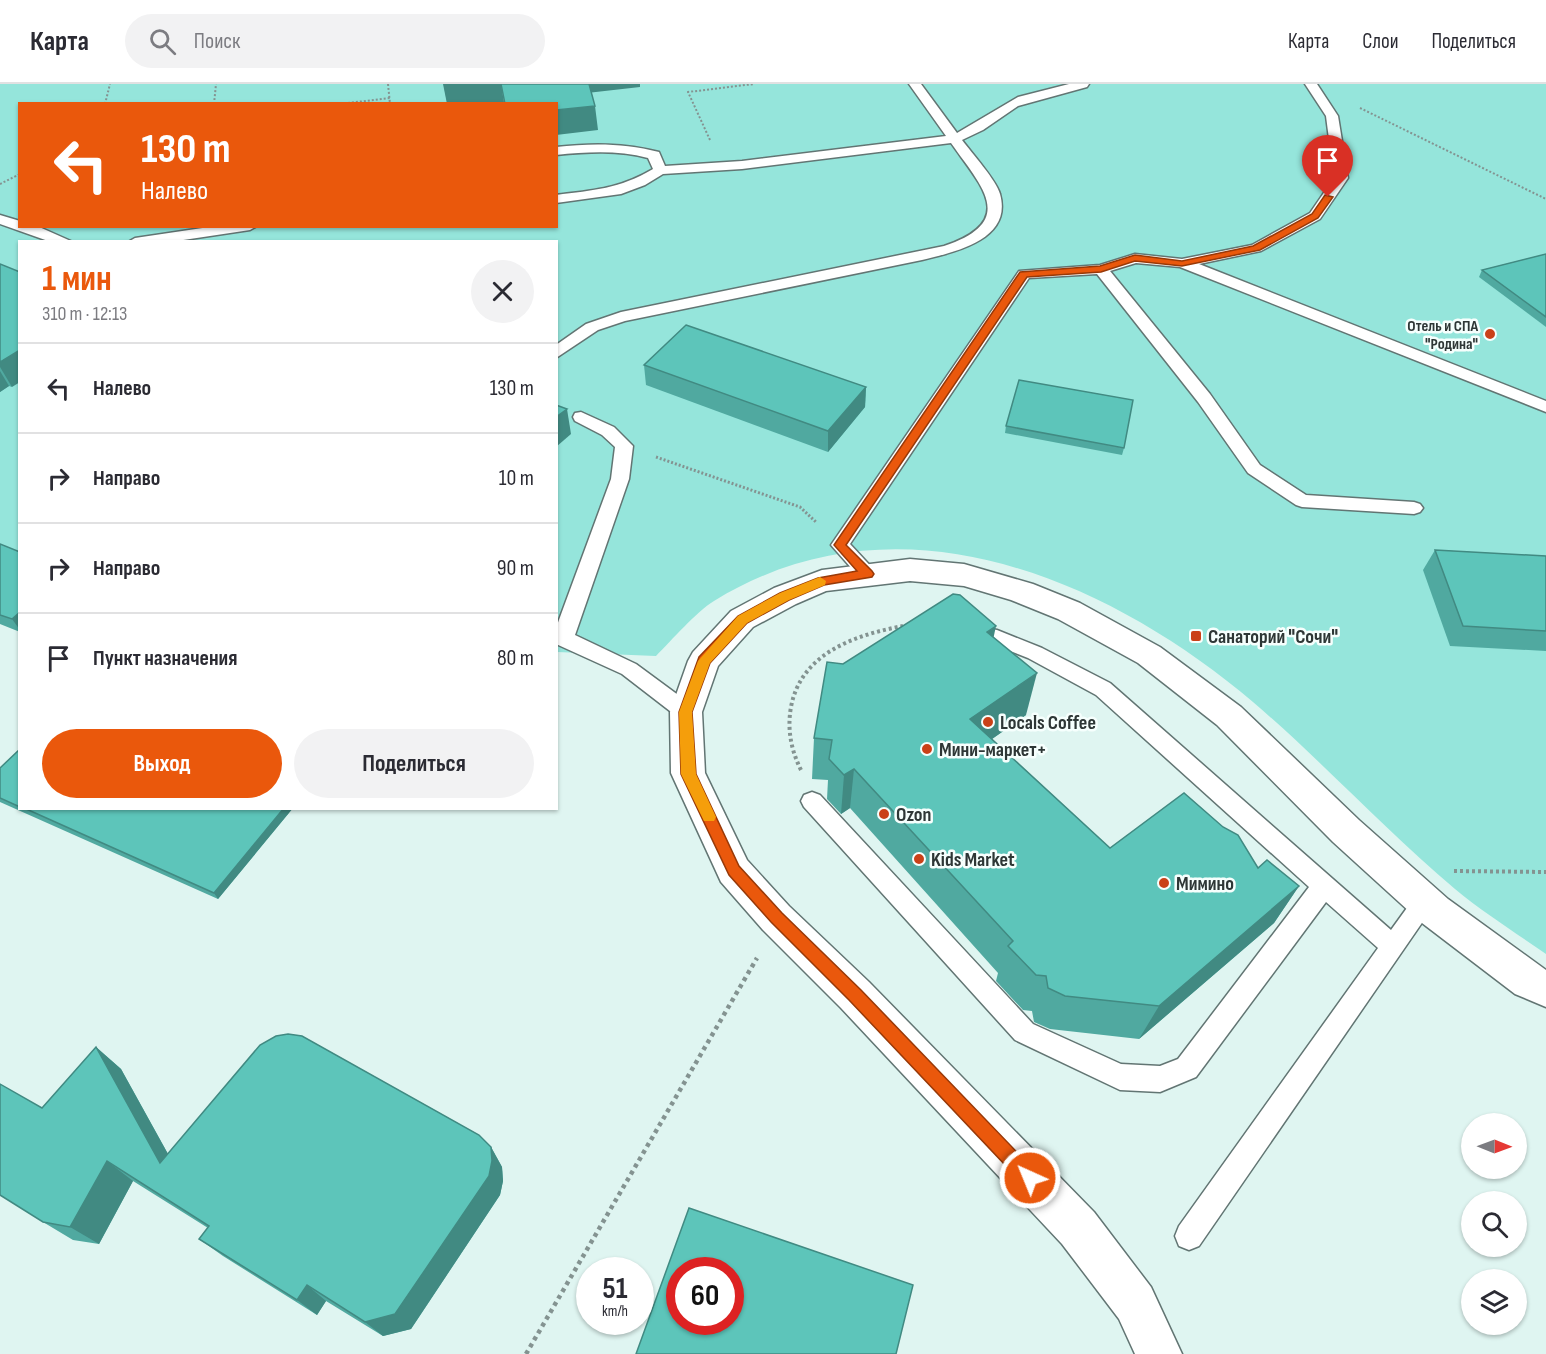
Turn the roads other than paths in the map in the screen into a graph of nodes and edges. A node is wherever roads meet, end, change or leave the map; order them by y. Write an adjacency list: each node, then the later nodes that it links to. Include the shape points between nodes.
1 (915, 84): 4 (lane)
2 (1083, 84): 4 (lane, via 1028,98 1002,111 979,130)
3 (1311, 84): 14 (lane, via 1332,116 1341,178 1315,216 1256,248)
4 (953, 140): 6 (lane, via 723,167); 16 (lane, via 993,192 996,205 987,231 969,241 922,256 621,317 592,327)
5 (558, 151): 6 (lane, via 599,146 631,148 654,155)
6 (660, 170): 7 (lane, via 616,191)
7 (558, 199)
8 (0, 219): 9 (lane)
9 (18, 225)
10 (27, 228): 12 (lane)
11 (236, 228): 13 (lane)
12 (60, 240)
13 (149, 240)
14 (1182, 263): 15 (lane, via 1135,258); 17 (lane)
15 (1101, 269): 19 (lane, via 1204,398 1254,469 1302,501); 20 (lane, via 1024,274 840,545)
16 (558, 352)
17 (1546, 407)
18 (581, 417): 22 (lane, via 608,430 624,446 620,479)
19 (1414, 508)
20 (868, 574): 23 (main road, via 822,581 742,619 704,661); 26 (main road, via 910,570 964,575 1069,611 1149,656 1229,716)
21 (903, 626): 25 (lane, via 990,635 1035,653 1103,689)
22 (560, 636): 23 (lane, via 629,669)
23 (686, 712): 30 (main road, via 688,774 734,871 1078,1228 1135,1303)
24 (812, 801): 25 (lane, via 1024,1032 1120,1077 1160,1078 1187,1068)
25 (1324, 886): 27 (lane)
26 (1425, 902): 27 (lane); 28 (main road, via 1529,981)
27 (1393, 947): 29 (lane)
28 (1546, 989)
29 (1190, 1236)
30 (1159, 1354)

